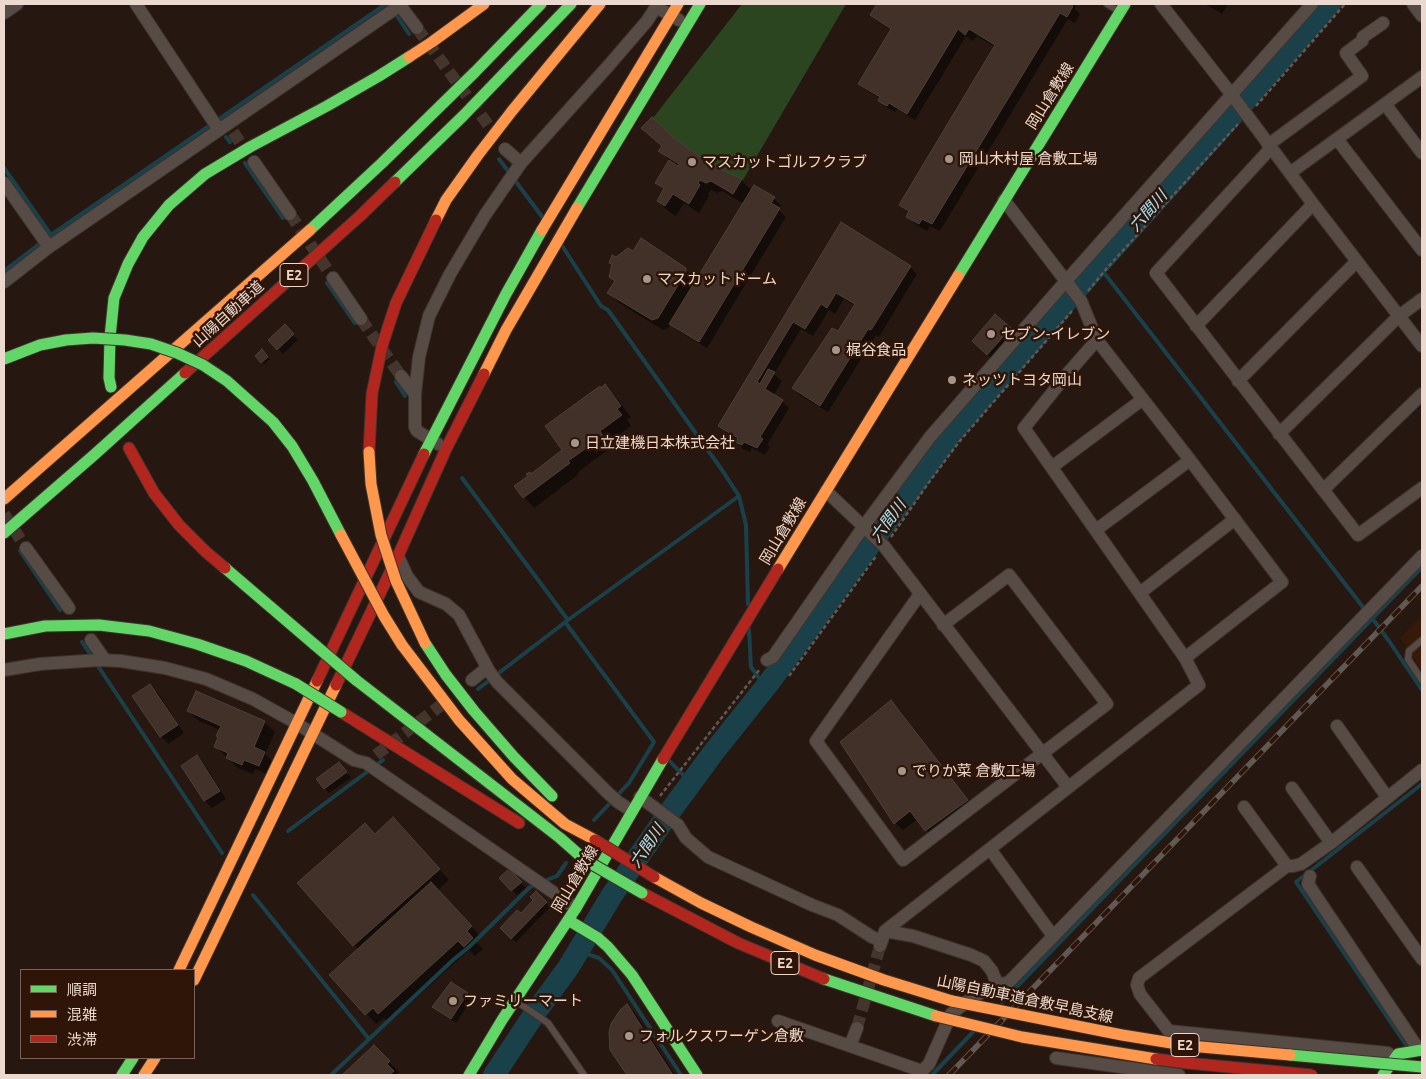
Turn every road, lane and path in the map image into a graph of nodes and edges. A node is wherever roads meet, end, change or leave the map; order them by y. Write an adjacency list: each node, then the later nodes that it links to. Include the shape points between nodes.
1 (17, 4): 17 (street)
2 (136, 4): 27 (street)
3 (484, 4): 55 (main road, via 379,76 205,174 169,205 143,237 114,298 110,337)
4 (541, 4): 68 (main road, 山陽自動車道 / E2, via 382,163 295,244)
5 (571, 4): 72 (main road, 山陽自動車道 / E2, via 360,216)
6 (600, 4): 104 (main road, bridge, via 512,110 446,200 396,304 382,346 372,394 369,452 371,484 381,535 396,581 425,643 446,675 514,758)
7 (678, 4): 18 (main road)
8 (700, 4): 21 (main road)
9 (1107, 4): 16 (lane)
10 (1161, 4): 24 (street)
11 (1312, 4): 24 (street)
12 (1345, 4): 26 (path)
13 (1413, 4): 19 (street)
14 (654, 5): 18 (street); 33 (street, via 647,20)
15 (397, 7): 22 (street); 27 (street)
16 (1122, 8): 36 (main road, 岡山倉敷線)
17 (4, 13)
18 (672, 15): 21 (street); 60 (main road, via 542,230)
19 (1422, 16)
20 (1383, 23): 29 (street, via 1346,53 1362,76)
21 (687, 25): 62 (main road, via 506,330)
22 (417, 28)
23 (1422, 77): 25 (street)
24 (1234, 97): 26 (street); 44 (street)
25 (1385, 104): 28 (street); 31 (street)
26 (1247, 114): 29 (street); 46 (path)
27 (222, 126): 39 (street)
28 (1338, 139): 34 (street); 40 (street)
29 (1269, 146): 34 (street); 49 (street, via 1156,273)
30 (506, 149): 33 (street)
31 (1422, 153)
32 (254, 162): 38 (street)
33 (515, 172): 56 (street, via 450,274 429,316 419,357)
34 (1290, 173): 37 (street)
35 (4, 183): 39 (street)
36 (1004, 200): 44 (street); 67 (main road, 岡山倉敷線)
37 (1312, 204): 41 (street); 49 (street)
38 (290, 214)
39 (46, 243): 43 (street)
40 (1422, 250)
41 (1357, 261): 47 (street); 54 (street)
42 (333, 278): 48 (street)
43 (4, 282)
44 (1068, 283): 46 (street); 70 (street, via 930,437)
45 (1422, 299): 47 (street)
46 (1080, 301): 50 (street); 73 (path, via 959,442)
47 (1399, 316): 51 (street); 59 (street)
48 (361, 319)
49 (1196, 326): 54 (street)
50 (1098, 340): 58 (street); 64 (street, via 1024,428)
51 (1422, 346)
52 (4, 359): 104 (main road, bridge, via 40,345 66,340 125,340 177,353 227,381 273,422 292,446 384,616 459,720 512,779 565,824)
53 (402, 376): 56 (street)
54 (1238, 381): 59 (street)
55 (111, 387)
56 (415, 394): 60 (street, via 415,427)
57 (1422, 394): 66 (street)
58 (1143, 399): 63 (street); 64 (street)
59 (1279, 434): 66 (street)
60 (431, 440): 62 (street); 92 (main road)
61 (129, 448): 107 (main road, bridge, via 154,493 206,552 356,680)
62 (446, 449): 75 (main road)
63 (1190, 460): 69 (street); 71 (street)
64 (1052, 468): 71 (street)
65 (1422, 488): 66 (street, via 1358,535)
66 (1323, 490)
67 (826, 491): 70 (street); 99 (main road, 岡山倉敷線)
68 (4, 499)
69 (1234, 519): 77 (street); 84 (street, via 1282,582)
70 (866, 528): 73 (street); 86 (street, via 773,657)
71 (1096, 530): 77 (street)
72 (4, 533)
73 (883, 546): 78 (street); 89 (path)
74 (26, 548): 79 (street)
75 (398, 556): 87 (street, via 419,592 446,604 459,615); 94 (main road)
76 (1422, 556): 113 (street)
77 (1140, 593): 84 (street)
78 (920, 594): 80 (street); 95 (street, via 816,741 903,860)
79 (69, 608)
80 (943, 625): 95 (street); 95 (street, via 1009,574 1107,704)
81 (4, 634): 107 (main road, bridge, via 45,626 98,625 149,632 246,660 296,684 555,845)
82 (91, 640): 85 (street)
83 (1422, 640): 91 (lane, via 1409,651 1408,659)
84 (1185, 658): 97 (street, via 1199,685)
85 (98, 661): 88 (street, via 40,664); 92 (street, via 165,668 206,679 253,699)
86 (764, 664): 102 (path, via 677,775)
87 (488, 669): 90 (street); 103 (street, via 497,682 608,793)
88 (4, 670)
89 (788, 676)
90 (472, 680)
91 (1422, 680)
92 (296, 723): 94 (street); 116 (main road)
93 (1337, 726): 100 (street)
94 (312, 733): 111 (street, via 354,760 368,760 377,770); 117 (main road)
95 (1043, 752): 97 (street)
96 (1422, 770): 100 (street)
97 (1068, 787): 106 (street)
98 (1292, 788): 105 (street)
99 (640, 797): 102 (street); 103 (main road, 岡山倉敷線)
100 (1387, 797): 105 (street)
101 (1244, 807): 108 (street)
102 (656, 808): 114 (street, via 678,825 686,838 708,857 838,915 872,937)
103 (632, 812): 111 (main road, 岡山倉敷線)
104 (595, 840): 129 (main road, 山陽自動車道倉敷早島支線 / E2, bridge, via 654,877 750,927 815,955 952,1001 1113,1034 1190,1046)
105 (1331, 843): 108 (street, via 1301,864)
106 (990, 849): 113 (street); 114 (street)
107 (585, 860): 139 (main road, E2, bridge, via 738,943 811,974 936,1016 1022,1037 1110,1052)
108 (1287, 866): 122 (street, via 1140,978 1137,985 1140,994)
109 (1357, 866): 115 (street)
110 (1310, 876): 124 (street, via 1308,884)
111 (576, 908): 112 (main road, 岡山倉敷線)
112 (572, 922): 119 (main road, 岡山倉敷線); 136 (main road, via 598,938 632,975)
113 (1053, 936): 118 (street, via 1009,982)
114 (882, 939): 118 (street, via 913,936 971,955 984,961)
115 (1422, 959)
116 (179, 969)
117 (195, 978)
118 (998, 986): 131 (street, via 968,1000 951,1014 929,1064)
119 (520, 1003): 134 (main road, 岡山倉敷線); 135 (lane, via 548,1023)
120 (778, 1021): 123 (street)
121 (857, 1028): 123 (street)
122 (1169, 1031): 125 (street); 138 (street)
123 (850, 1046): 131 (street)
124 (1421, 1050): 125 (main road)
125 (1398, 1054): 140 (main road)
126 (1056, 1058): 130 (street)
127 (132, 1059): 132 (main road)
128 (154, 1059): 133 (main road)
129 (1422, 1067)
130 (1123, 1072): 137 (street)
131 (920, 1073)
132 (122, 1075)
133 (144, 1075)
134 (469, 1075)
135 (584, 1075)
136 (697, 1075)
137 (1179, 1075)
138 (1204, 1075)
139 (1312, 1075)
140 (1383, 1075)

